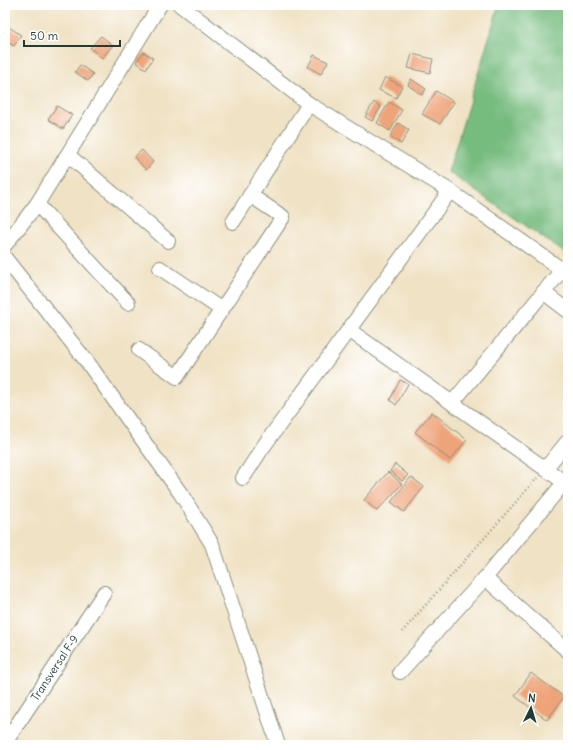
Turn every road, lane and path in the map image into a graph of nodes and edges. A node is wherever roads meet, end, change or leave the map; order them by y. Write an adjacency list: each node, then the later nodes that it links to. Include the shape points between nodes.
1 (160, 5): 4 (street)
2 (180, 5): 3 (street)
3 (309, 104): 5 (street); 6 (street)
4 (68, 156): 7 (street); 9 (street)
5 (450, 192): 13 (street); 18 (street)
6 (250, 195): 8 (street); 16 (street, via 283,217)
7 (37, 204): 10 (street); 15 (street)
8 (232, 222)
9 (168, 241)
10 (5, 245)
11 (5, 258): 31 (street, via 88,363 181,494 212,544)
12 (160, 268): 16 (street)
13 (565, 272): 14 (street)
14 (543, 292): 17 (street); 20 (street)
15 (128, 303)
16 (222, 310): 19 (street, via 177,377)
17 (568, 311)
18 (349, 330): 20 (street); 23 (street)
19 (139, 350)
20 (452, 403): 22 (street)
21 (568, 441): 22 (street)
22 (545, 469): 24 (street); 27 (path)
23 (243, 478)
24 (566, 480): 25 (street)
25 (485, 578): 28 (street); 29 (street)
26 (104, 593): 30 (street, Transversal F-9)
27 (402, 632)
28 (568, 652)
29 (400, 672)
30 (5, 743)
31 (278, 745)

